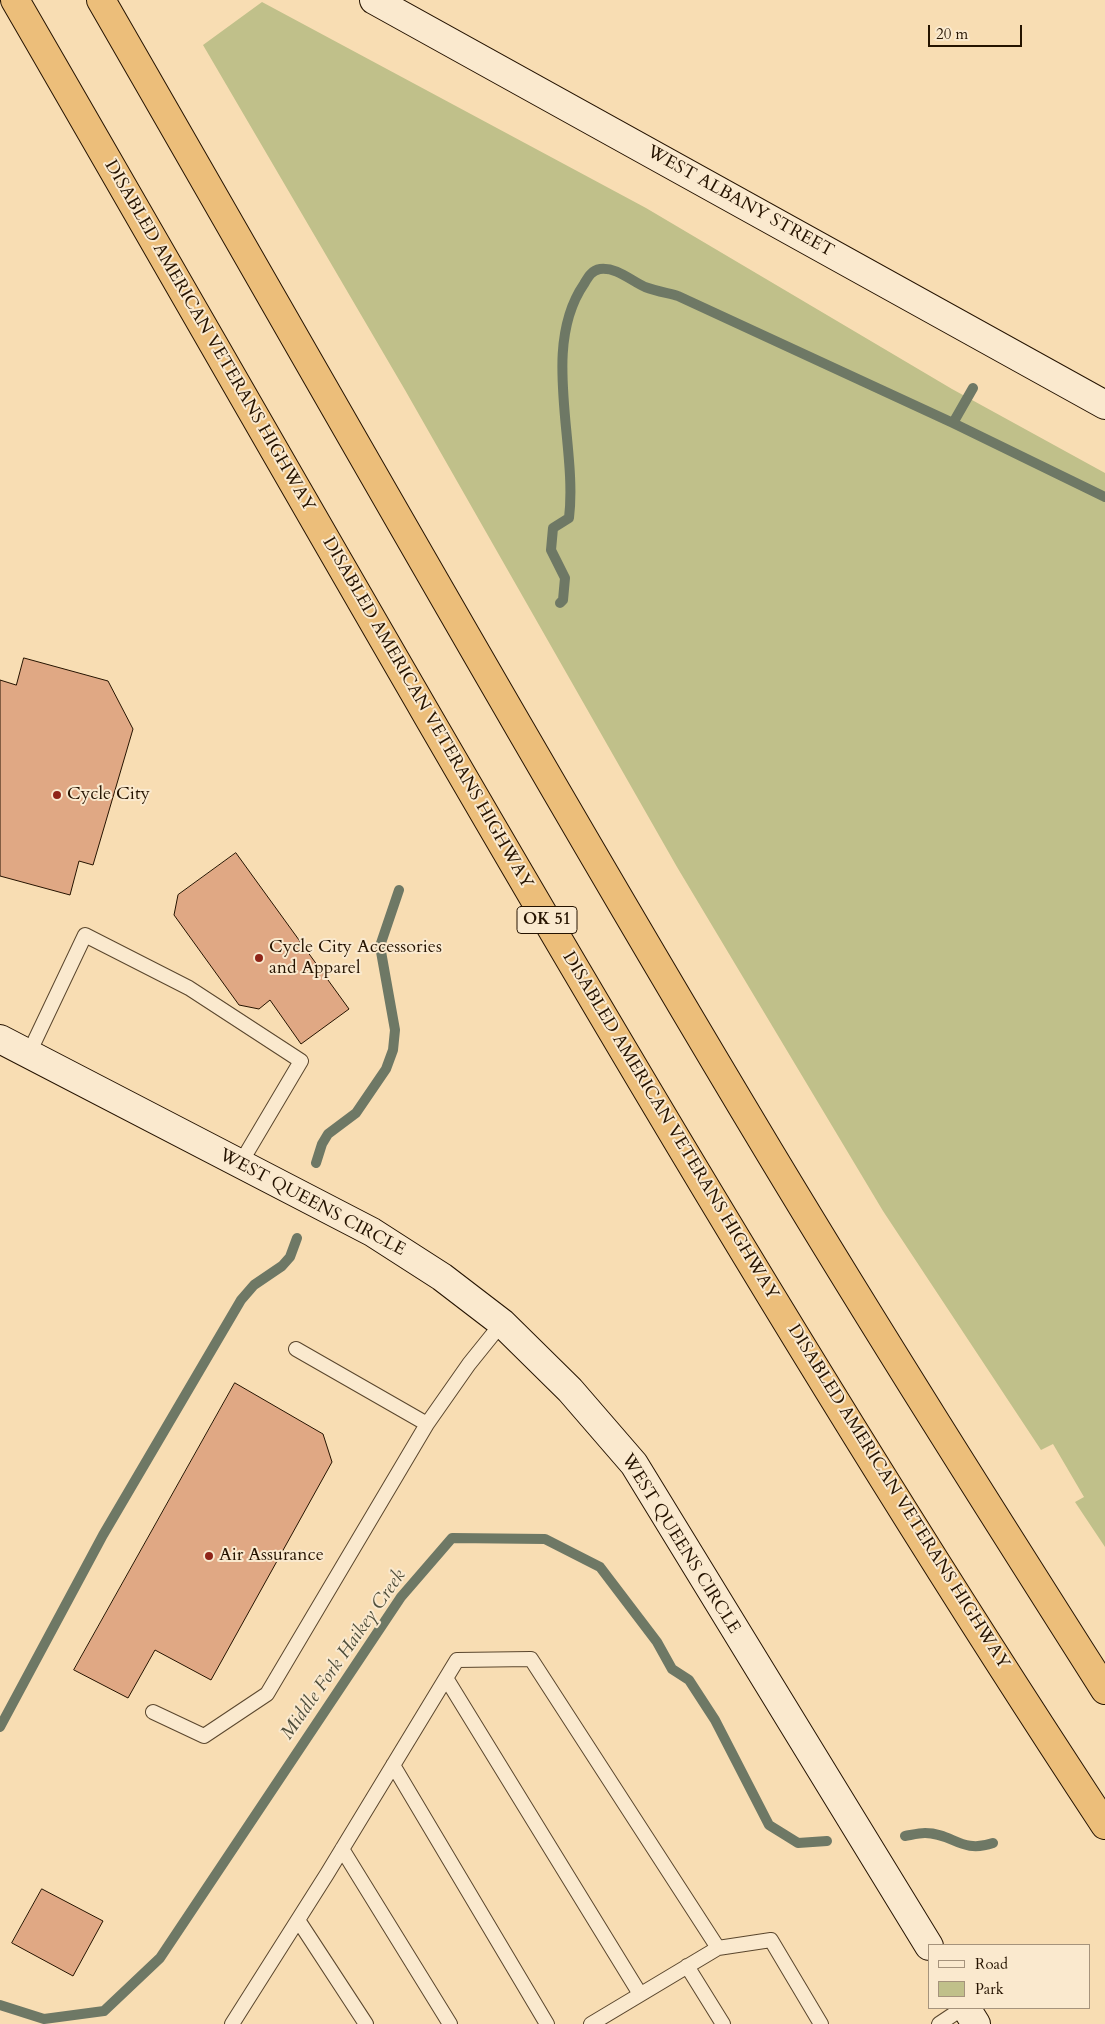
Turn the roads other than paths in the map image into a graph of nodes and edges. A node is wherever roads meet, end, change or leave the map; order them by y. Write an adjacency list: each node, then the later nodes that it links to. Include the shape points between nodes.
1 (16, 0): 15 (highway, DISABLED AMERICAN VETERANS HIGHWAY / OK 51, via 607,1024 907,1516)
2 (101, 0): 12 (highway, via 542,766 766,1146)
3 (380, 3): 4 (street, WEST ALBANY STREET)
4 (1105, 405)
5 (0, 1039): 6 (street, WEST QUEENS CIRCLE)
6 (29, 1053): 7 (street, WEST QUEENS CIRCLE); 7 (lane, via 85,935 189,988 301,1061)
7 (240, 1164): 8 (street, WEST QUEENS CIRCLE, via 372,1232 442,1277)
8 (502, 1323): 10 (lane); 18 (street, WEST QUEENS CIRCLE, via 570,1390 634,1464)
9 (296, 1349): 10 (lane)
10 (427, 1424): 13 (lane, via 267,1694 204,1736)
11 (446, 1678): 14 (lane); 19 (lane, via 457,1660 531,1659); 21 (lane)
12 (1105, 1690)
13 (152, 1712)
14 (393, 1766): 16 (lane); 27 (lane)
15 (1105, 1825)
16 (342, 1849): 17 (lane); 26 (lane)
17 (298, 1920): 24 (lane); 25 (lane)
18 (928, 1944)
19 (718, 1948): 20 (lane); 30 (lane, via 771,1940)
20 (688, 1966): 21 (lane); 29 (lane)
21 (640, 1994): 28 (lane)
22 (963, 2009): 31 (lane)
23 (966, 2009): 32 (street)
24 (232, 2024)
25 (366, 2024)
26 (450, 2024)
27 (547, 2024)
28 (591, 2024)
29 (723, 2024)
30 (821, 2024)
31 (939, 2024)
32 (976, 2024)

